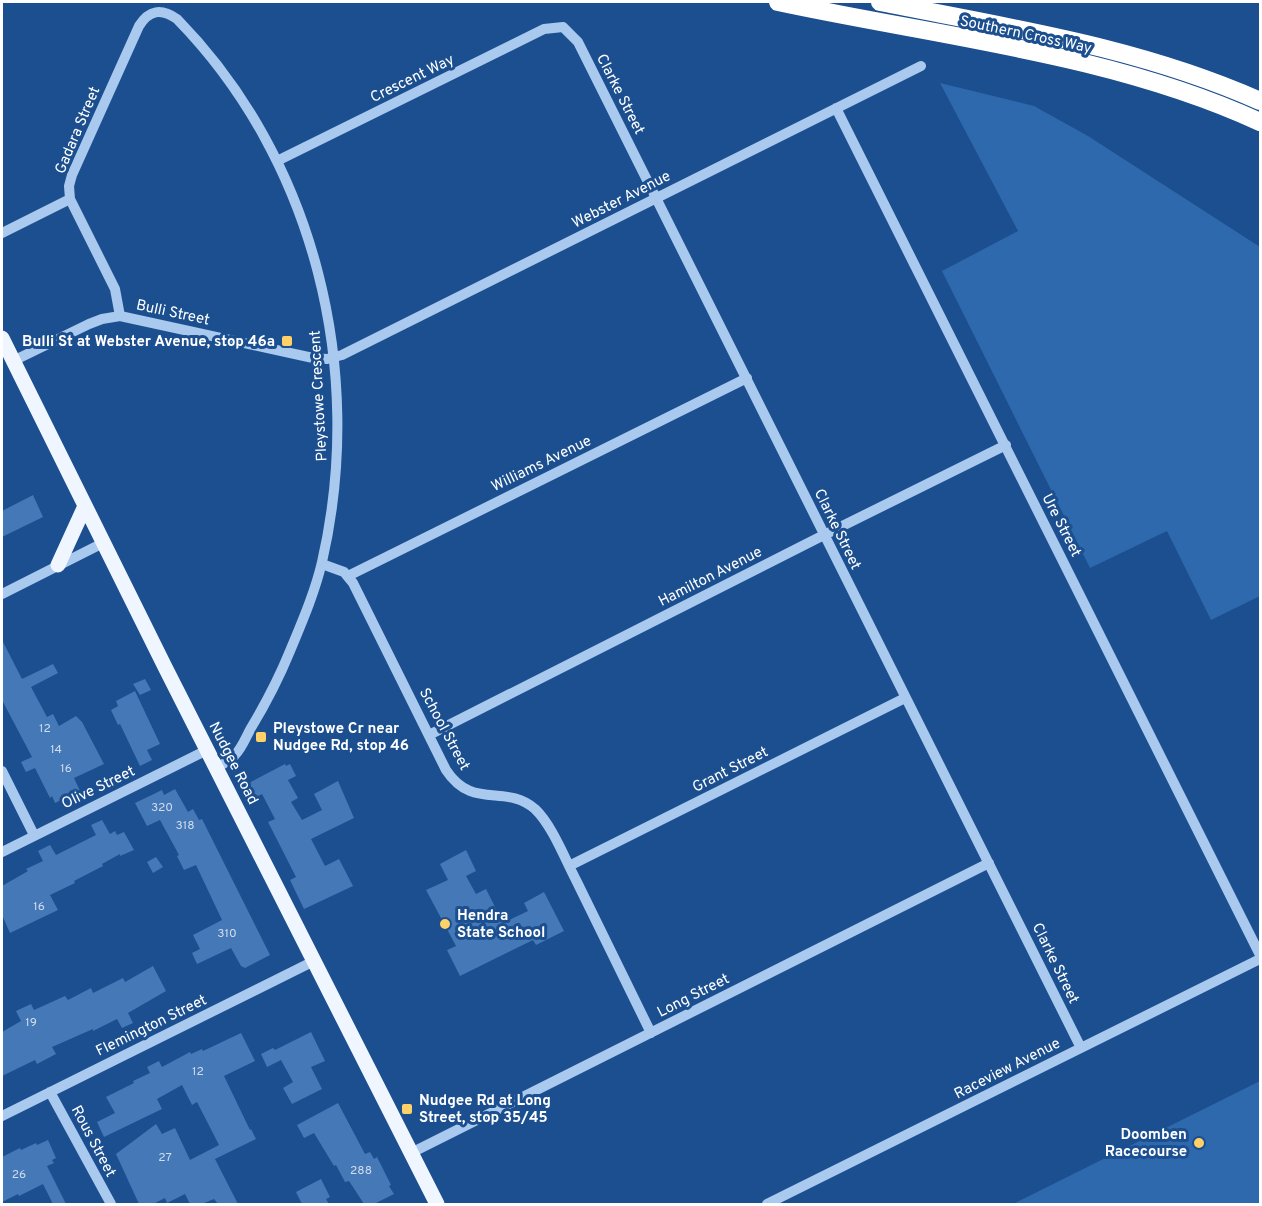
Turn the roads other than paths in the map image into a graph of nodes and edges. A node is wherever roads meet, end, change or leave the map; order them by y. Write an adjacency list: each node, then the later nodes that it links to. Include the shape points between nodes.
1 (778, 2): 8 (highway, Southern Cross Way, via 1110,70 1194,95)
2 (880, 2): 6 (highway, Southern Cross Way, via 1140,56)
3 (158, 11): 9 (street, Pleystowe Crescent, via 177,19 219,68 252,115); 11 (street, Gadara Street, via 139,26 72,175)
4 (563, 27): 9 (street, Crescent Way, via 544,29); 10 (street, Clarke Street, via 578,42)
5 (921, 66): 7 (street, Webster Avenue)
6 (1260, 101)
7 (836, 108): 10 (street, Webster Avenue); 18 (street, Ure Street)
8 (1260, 122)
9 (277, 161): 15 (street, Pleystowe Crescent, via 316,261)
10 (657, 198): 15 (street, Webster Avenue); 17 (street, Clarke Street)
11 (70, 199): 12 (street); 13 (street, via 115,289)
12 (2, 233)
13 (120, 316): 15 (street, Bulli Street, via 313,358); 16 (street, Bulli Street, via 89,324)
14 (2, 338): 16 (main road, Nudgee Road)
15 (334, 357): 22 (street, Pleystowe Crescent, via 336,470)
16 (13, 361): 19 (main road, Nudgee Road)
17 (747, 378): 20 (street, Clarke Street); 24 (street, Williams Avenue)
18 (1006, 446): 20 (street, Hamilton Avenue); 35 (street, Ure Street)
19 (85, 506): 21 (main road, Nudgee Road); 23 (main road)
20 (825, 535): 26 (street, Clarke Street); 27 (street, Hamilton Avenue)
21 (103, 543): 23 (street); 28 (main road, Nudgee Road)
22 (322, 564): 24 (street); 29 (street, Pleystowe Crescent, via 287,659 265,705 237,753)
23 (58, 565): 25 (street)
24 (348, 576): 27 (street, School Street)
25 (2, 594)
26 (906, 698): 33 (street, Clarke Street); 34 (street, Grant Street)
27 (429, 735): 34 (street, School Street, via 451,777 464,788 479,795 516,798 534,809)
28 (207, 750): 29 (main road, Nudgee Road); 31 (street, Olive Street)
29 (216, 768): 36 (main road, Nudgee Road)
30 (2, 771): 31 (street)
31 (34, 836): 32 (street, Olive Street)
32 (2, 852)
33 (989, 863): 37 (street, Long Street); 38 (street, Clarke Street)
34 (569, 866): 37 (street, School Street)
35 (1260, 957): 38 (street, Raceview Avenue)
36 (314, 961): 39 (street, Flemington Street); 41 (main road, Nudgee Road)
37 (651, 1033): 41 (street, Long Street)
38 (1081, 1048): 44 (street, Raceview Avenue)
39 (50, 1092): 40 (street, Flemington Street); 42 (street, Rous Street)
40 (2, 1116)
41 (411, 1153): 43 (main road, Nudgee Road)
42 (111, 1204)
43 (437, 1204)
44 (767, 1204)

